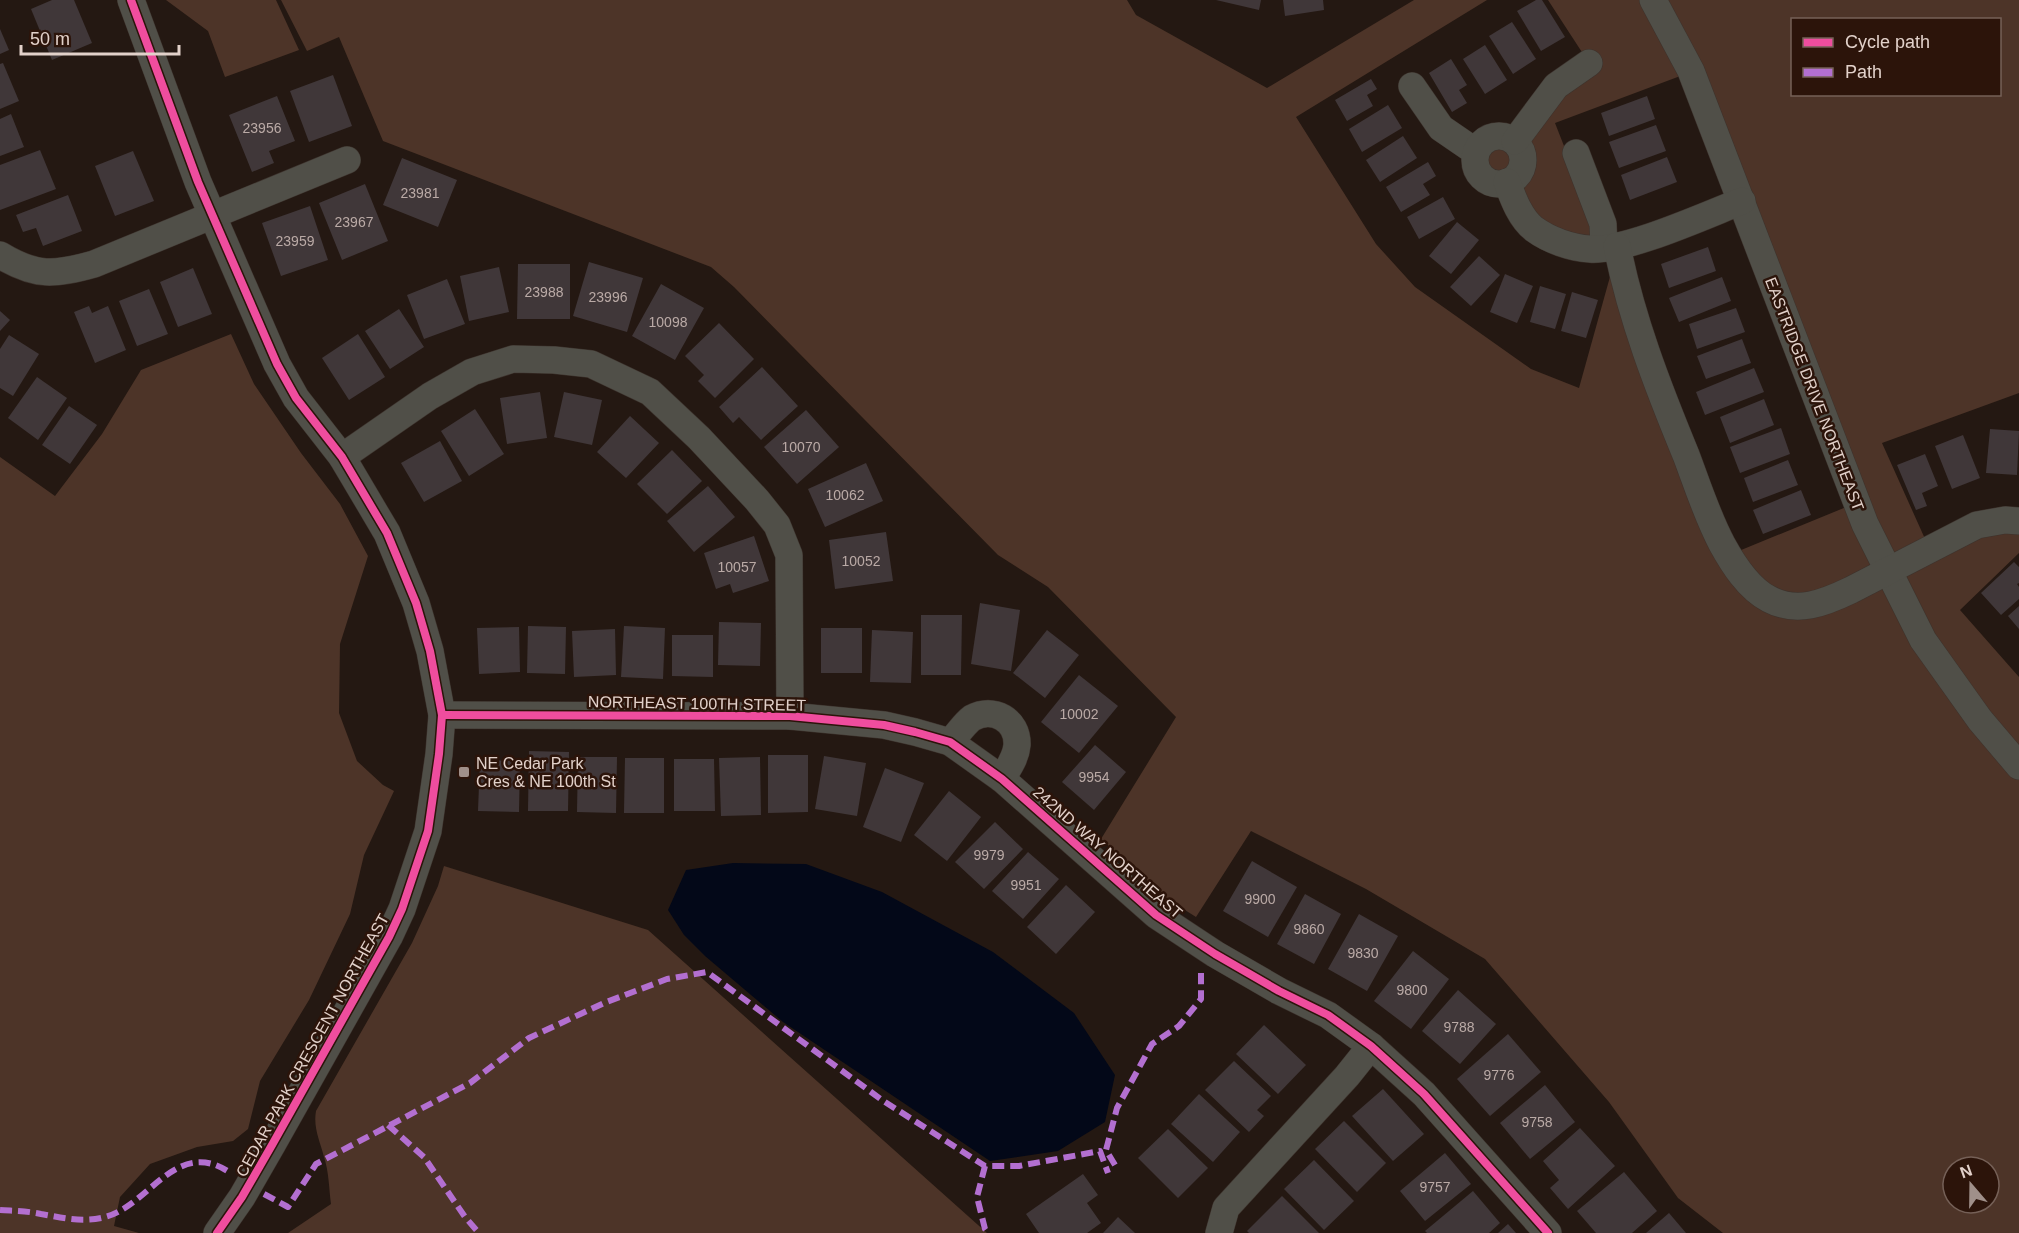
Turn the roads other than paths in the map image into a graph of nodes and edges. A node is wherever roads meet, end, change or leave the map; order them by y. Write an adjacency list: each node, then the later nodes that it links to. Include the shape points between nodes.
1 (131, 0): 11 (street, CEDAR PARK CRESCENT NORTHEAST)
2 (1653, 0): 10 (street, EASTRIDGE DRIVE NORTHEAST, via 1691,71)
3 (1589, 63): 5 (street, via 1556,86)
4 (1412, 86): 6 (street, via 1441,128)
5 (1515, 141): 6 (street, via 1492,136); 9 (street, via 1523,162 1518,175)
6 (1476, 152): 9 (street, via 1475,167 1484,179 1498,184)
7 (1576, 153): 12 (street)
8 (347, 160): 11 (street)
9 (1507, 182): 12 (street, via 1516,206 1533,228 1570,245 1591,250)
10 (1742, 201): 12 (street); 16 (street, EASTRIDGE DRIVE NORTHEAST, via 1857,503)
11 (212, 216): 13 (street, via 64,273 36,270); 14 (street, CEDAR PARK CRESCENT NORTHEAST, via 276,364 296,398)
12 (1611, 247): 16 (street, via 1653,373 1721,542 1748,582 1770,600 1806,607 1830,600)
13 (0, 255)
14 (342, 457): 17 (street, CEDAR PARK CRESCENT NORTHEAST, via 387,533 416,603 430,651); 18 (street, via 430,396 472,372 513,359 591,364 650,392 699,438 777,525 789,555)
15 (2019, 521): 16 (street, via 1977,525)
16 (1888, 570): 20 (street, EASTRIDGE DRIVE NORTHEAST, via 1923,640 1980,720)
17 (441, 715): 18 (street, NORTHEAST 100TH STREET); 23 (street, CEDAR PARK CRESCENT NORTHEAST, via 428,831 402,909 272,1145)
18 (790, 716): 19 (street, NORTHEAST 100TH STREET, via 884,725)
19 (950, 742): 21 (street, 242ND WAY NORTHEAST); 21 (street, via 971,719 983,713 1000,714 1012,724 1017,743 1014,759)
20 (2019, 766)
21 (1002, 778): 22 (street, 242ND WAY NORTHEAST, via 1156,915 1278,991 1328,1015)
22 (1371, 1046): 24 (street, via 1226,1208); 25 (street, 242ND WAY NORTHEAST, via 1424,1094)
23 (217, 1233)
24 (1219, 1233)
25 (1548, 1233)

